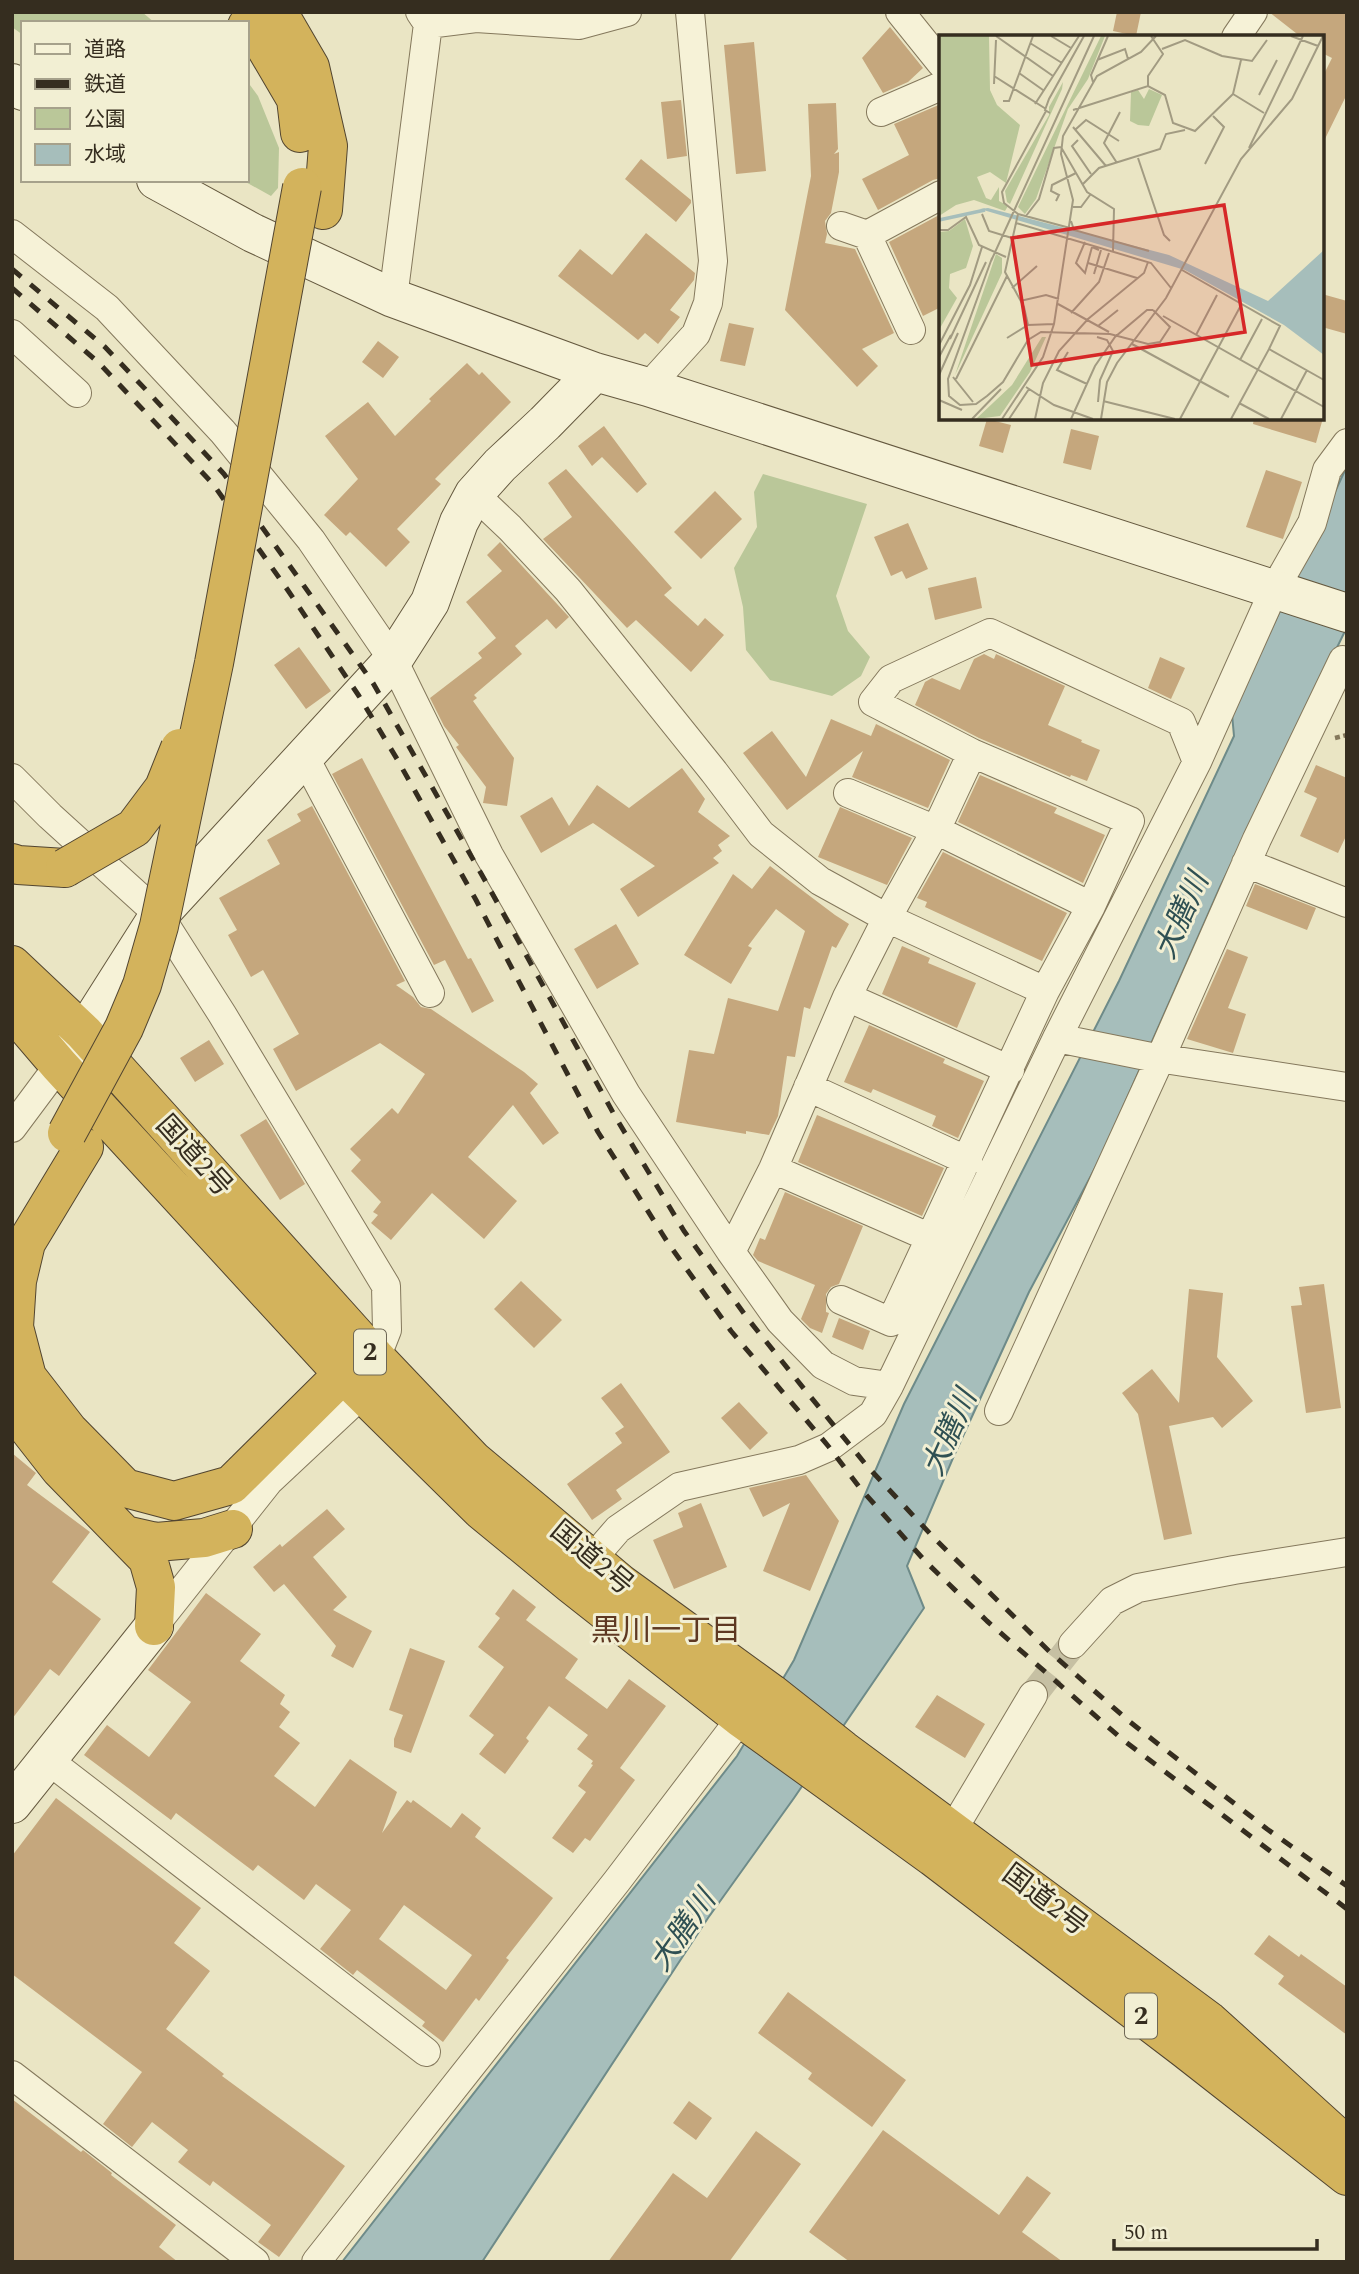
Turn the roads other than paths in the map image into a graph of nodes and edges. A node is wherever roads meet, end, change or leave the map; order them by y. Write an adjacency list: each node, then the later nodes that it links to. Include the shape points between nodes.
1 (278, 12): 14 (highway, via 310,67 328,146)
2 (627, 12): 6 (street, via 579,26)
3 (690, 12): 20 (street, via 713,261 708,303 696,334)
4 (900, 12): 9 (street)
5 (1253, 12): 8 (street)
6 (424, 18): 16 (street)
7 (248, 27): 14 (highway, via 256,31 296,99)
8 (1237, 35)
9 (939, 60)
10 (939, 87): 11 (street)
11 (881, 112)
12 (160, 182): 16 (street, via 253,233)
13 (939, 196): 17 (street, via 854,230)
14 (312, 199): 28 (highway, bridge); 55 (highway, via 198,862 177,943 142,1040)
15 (12, 234): 26 (street, via 107,308 223,432 311,540)
16 (393, 298): 19 (street)
17 (911, 330)
18 (12, 334): 21 (street)
19 (594, 372): 20 (street); 23 (street)
20 (648, 387): 24 (street)
21 (77, 393)
22 (1347, 443): 24 (street, via 1326,470 1312,523)
23 (474, 494): 26 (street, via 430,602); 40 (street, via 568,590 761,834 820,881)
24 (1279, 592): 25 (street); 31 (street)
25 (1347, 613)
26 (393, 660): 30 (street); 60 (street, via 509,891 625,1094)
27 (1347, 661): 36 (street, via 1343,660)
28 (214, 663): 35 (highway, bridge, via 164,788 134,828 65,868); 55 (highway, bridge, via 159,926 142,985)
29 (972, 753): 31 (street, via 873,702 891,679 990,633 1181,722); 34 (street); 39 (street, via 1130,821)
30 (304, 758): 38 (street); 44 (street)
31 (1197, 762): 41 (street)
32 (12, 778): 38 (street)
33 (848, 793): 34 (street)
34 (936, 830): 39 (street); 40 (street)
35 (12, 863)
36 (1246, 863): 37 (street); 49 (street)
37 (1347, 903)
38 (159, 915): 47 (street); 62 (street, via 386,1286 387,1330)
39 (1086, 915): 41 (street); 43 (street)
40 (887, 918): 43 (street); 45 (street)
41 (1098, 958): 48 (street)
42 (12, 965): 47 (highway, 国道2号 / 2)
43 (1045, 991): 51 (street)
44 (430, 993)
45 (847, 997): 51 (street); 52 (street)
46 (12, 1010): 50 (highway, 国道2号 / 2)
47 (84, 1033): 50 (street); 62 (highway, 国道2号 / 2)
48 (1067, 1040): 49 (street); 63 (street)
49 (1156, 1058): 53 (street); 65 (street)
50 (60, 1065): 54 (street); 62 (highway, 国道2号 / 2)
51 (1010, 1070): 56 (street)
52 (808, 1087): 56 (street); 57 (street)
53 (1347, 1087)
54 (12, 1128)
55 (75, 1140): 58 (highway); 62 (highway, via 26,1243 17,1281 14,1327 27,1377 68,1430 125,1488 174,1502 231,1485)
56 (968, 1161): 59 (street)
57 (774, 1169): 59 (street); 60 (street)
58 (12, 1217)
59 (931, 1238): 61 (street, via 891,1322)
60 (731, 1252): 63 (street, via 780,1321 823,1365 854,1381)
61 (841, 1300)
62 (360, 1375): 66 (street); 69 (highway, 国道2号 / 2, via 473,1460)
63 (889, 1385): 69 (street, via 873,1414 829,1447 799,1460 679,1487 618,1529)
64 (12, 1405): 67 (highway, via 60,1469)
65 (999, 1411)
66 (233, 1529): 67 (highway, via 204,1538 156,1542); 70 (street)
67 (125, 1535): 70 (highway, via 148,1559 156,1587)
68 (1347, 1552): 71 (street, via 1138,1588 1112,1601)
69 (582, 1572): 73 (highway, 国道2号 / 2, via 621,1584)
70 (154, 1626): 74 (street)
71 (1073, 1643)
72 (1033, 1696): 76 (street)
73 (754, 1711): 76 (highway, 国道2号 / 2); 82 (street)
74 (48, 1759): 75 (street); 77 (street)
75 (12, 1804)
76 (943, 1844): 79 (highway, 国道2号 / 2, via 1209,2021); 80 (highway, 国道2号 / 2, via 1185,2049)
77 (426, 2052)
78 (12, 2075): 81 (street)
79 (1347, 2146)
80 (1347, 2176)
81 (255, 2262)
82 (316, 2262)

